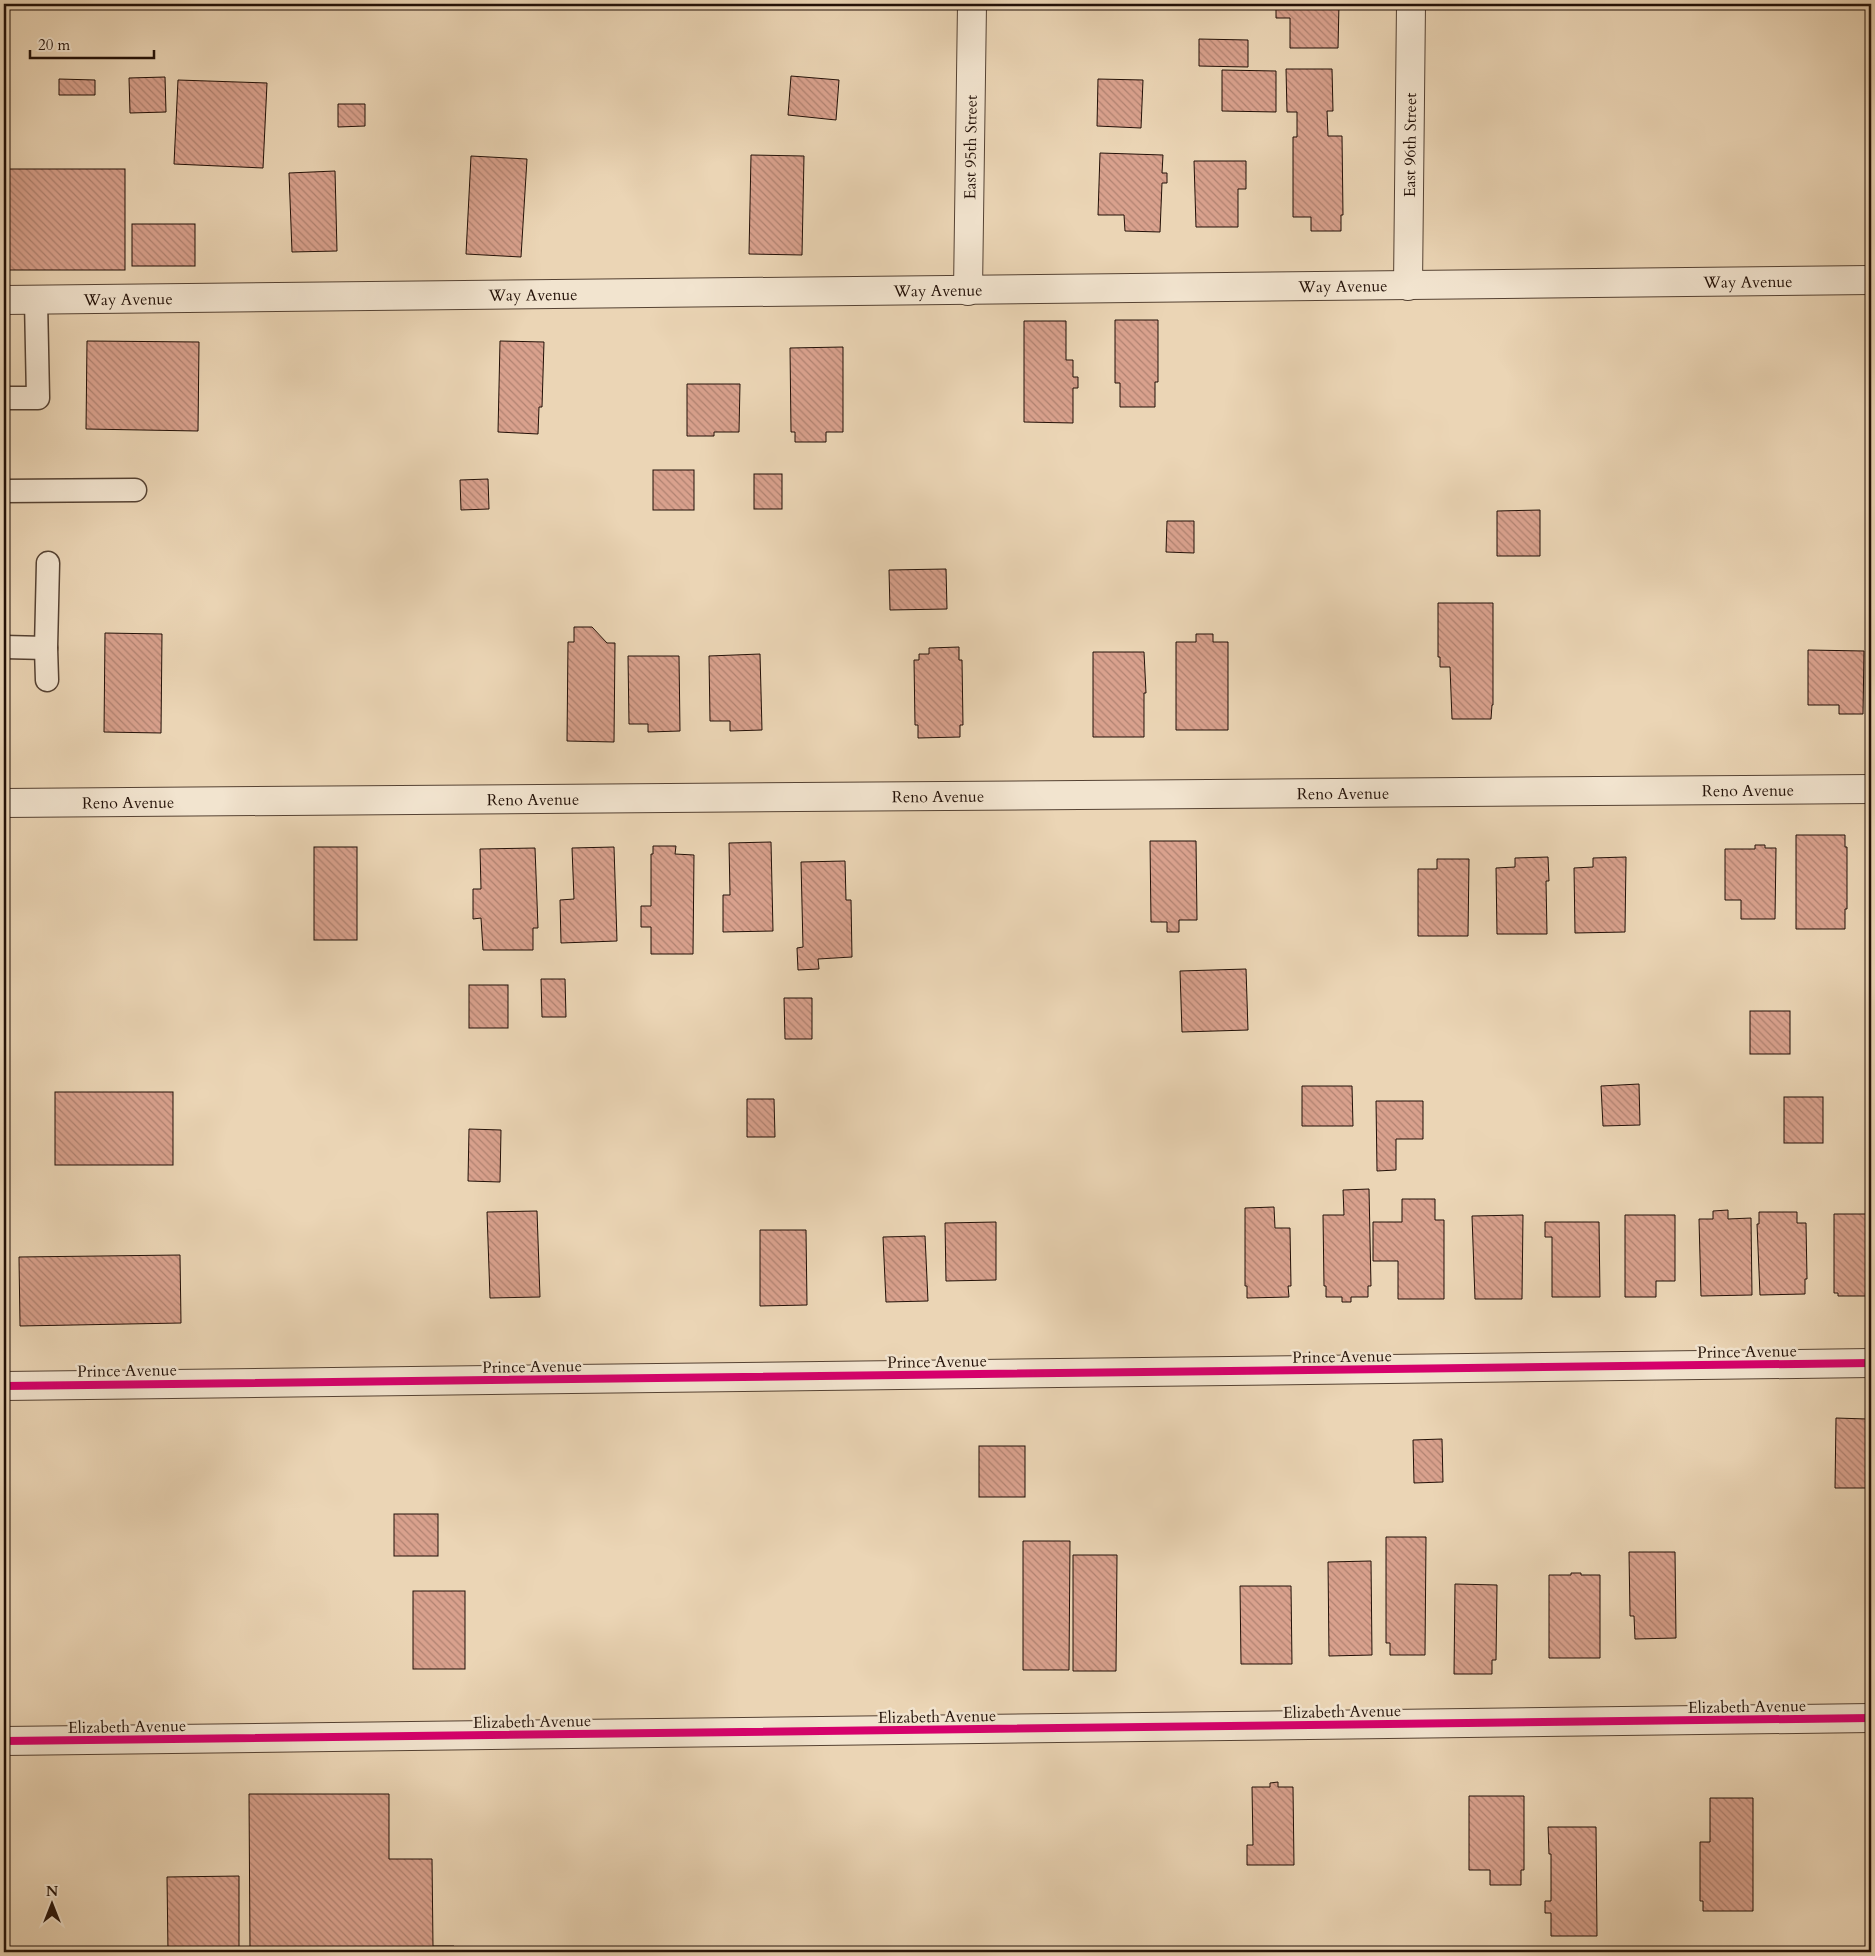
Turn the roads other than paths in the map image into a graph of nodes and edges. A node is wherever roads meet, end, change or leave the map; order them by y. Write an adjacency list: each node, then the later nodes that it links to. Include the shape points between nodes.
1 (972, 4): 5 (street, East 95th Street)
2 (1411, 4): 4 (street, East 96th Street)
3 (1871, 280): 4 (street, Way Avenue)
4 (1408, 286): 5 (street, Way Avenue)
5 (968, 291): 7 (street, Way Avenue)
6 (4, 300): 7 (street, Way Avenue)
7 (36, 300): 8 (lane, via 38,398)
8 (4, 398)
9 (135, 490): 10 (lane)
10 (4, 492)
11 (48, 562): 13 (lane)
12 (4, 647): 13 (lane)
13 (46, 648): 14 (lane)
14 (47, 680)
15 (1871, 789): 16 (street, Reno Avenue)
16 (4, 803)
17 (1871, 1363): 18 (street, Prince Avenue)
18 (4, 1386)
19 (1871, 1718): 20 (street, Elizabeth Avenue)
20 (4, 1741)

